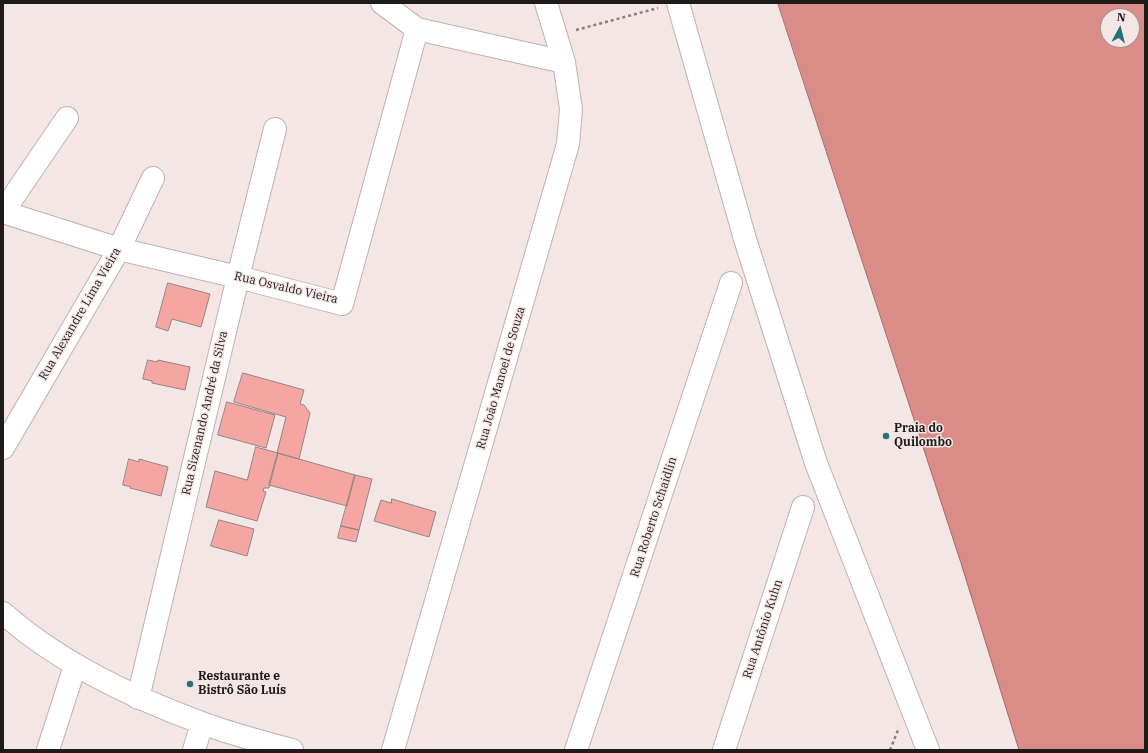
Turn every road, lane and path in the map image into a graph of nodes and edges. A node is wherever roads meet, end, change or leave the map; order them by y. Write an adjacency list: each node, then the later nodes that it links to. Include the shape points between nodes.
1 (546, 3): 5 (street, Rua João Manoel de Souza)
2 (678, 3): 5 (path); 26 (street, via 745,239 816,463)
3 (384, 4): 4 (street)
4 (417, 29): 6 (street); 12 (street, Rua Osvaldo Vieira, via 342,304)
5 (556, 36): 6 (street, Rua João Manoel de Souza)
6 (564, 62): 23 (street, Rua João Manoel de Souza, via 571,109 568,144)
7 (67, 118): 10 (street)
8 (275, 129): 12 (street, Rua Sizenando André da Silva)
9 (153, 178): 11 (street, Rua Alexandre Lima Vieira)
10 (3, 212): 11 (street, Rua Osvaldo Vieira)
11 (118, 249): 12 (street, Rua Osvaldo Vieira); 14 (street, Rua Alexandre Lima Vieira)
12 (238, 277): 18 (street, Rua Sizenando André da Silva)
13 (731, 283): 24 (street, Rua Roberto Schaidlin)
14 (3, 448)
15 (803, 508): 25 (street, Rua Antônio Kuhn)
16 (3, 613): 17 (street)
17 (76, 666): 18 (street); 20 (street)
18 (138, 698): 19 (street)
19 (202, 724): 21 (street); 22 (street)
20 (48, 750)
21 (194, 750)
22 (292, 750)
23 (394, 750)
24 (576, 750)
25 (724, 750)
26 (928, 750)

